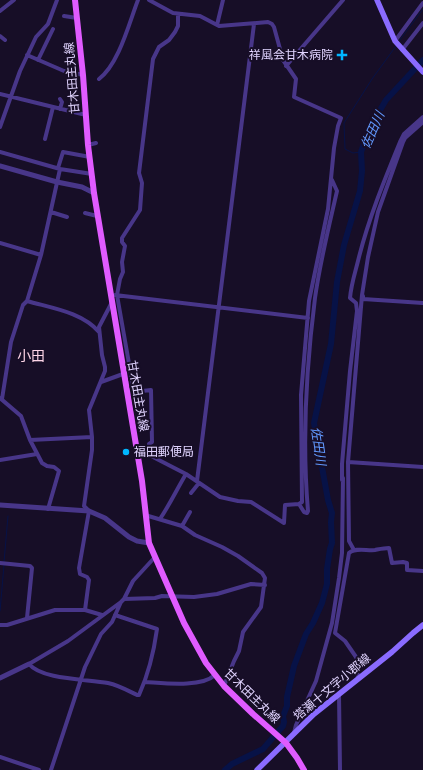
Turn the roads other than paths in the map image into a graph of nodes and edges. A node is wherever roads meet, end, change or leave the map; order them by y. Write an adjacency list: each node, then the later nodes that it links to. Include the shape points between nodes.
1 (14, 0): 10 (street)
2 (57, 0): 22 (street, via 48,24 36,37)
3 (75, 0): 13 (main road, 甘木田主丸線)
4 (138, 0): 27 (street, via 114,62)
5 (149, 0): 11 (street, via 173,14)
6 (223, 0): 16 (street)
7 (343, 0): 24 (street)
8 (377, 0): 20 (main road)
9 (423, 3): 20 (street)
10 (0, 11)
11 (178, 14): 16 (street, via 200,16); 54 (street, via 175,32 159,47 153,60 139,173 142,183 140,210 122,238 125,246 123,272)
12 (64, 16): 13 (street)
13 (77, 18): 26 (main road, 甘木田主丸線)
14 (423, 23): 21 (street)
15 (254, 24): 16 (street); 24 (street, via 268,22 273,25); 60 (street)
16 (217, 25)
17 (54, 30): 23 (street)
18 (0, 36): 19 (street)
19 (4, 40)
20 (395, 41): 21 (main road)
21 (403, 51): 25 (main road)
22 (27, 55): 23 (street); 29 (street)
23 (38, 60): 26 (street, via 64,72)
24 (286, 66): 45 (street, via 296,79 295,98 341,118 334,148)
25 (423, 72)
26 (83, 75): 33 (main road, 甘木田主丸線)
27 (99, 79)
28 (0, 94): 29 (street)
29 (10, 97): 31 (street); 36 (street)
30 (60, 99): 32 (street)
31 (53, 107): 32 (street); 37 (street)
32 (60, 109): 33 (street)
33 (86, 115): 39 (main road, 甘木田主丸線)
34 (423, 117): 59 (street, via 402,137 379,193 354,278 350,298)
35 (423, 122): 55 (street, via 405,138 378,212)
36 (0, 127)
37 (45, 139)
38 (96, 143): 39 (street)
39 (88, 145): 41 (main road, 甘木田主丸線)
40 (0, 152): 43 (street)
41 (90, 157): 43 (street, via 63,152); 44 (main road, 甘木田主丸線)
42 (0, 166): 46 (street)
43 (59, 168): 44 (street); 46 (street)
44 (92, 174): 47 (main road, 甘木田主丸線)
45 (332, 179): 61 (street); 76 (street, via 337,191 315,298 307,381 307,513)
46 (57, 182): 47 (street, via 82,187); 48 (street)
47 (94, 193): 50 (main road, 甘木田主丸線)
48 (51, 212): 51 (street); 53 (street)
49 (84, 213): 50 (street)
50 (97, 216): 54 (main road, 甘木田主丸線)
51 (67, 217)
52 (0, 243): 53 (street)
53 (41, 255): 56 (street)
54 (114, 295): 57 (main road, 甘木田主丸線); 60 (street); 72 (street, via 134,392 151,390 150,451 153,457)
55 (362, 295): 58 (street, via 363,299); 59 (street); 70 (street)
56 (27, 301): 62 (street, via 74,315); 65 (street, via 22,305 11,342)
57 (112, 302): 62 (street, via 101,322); 63 (main road, 甘木田主丸線)
58 (423, 302)
59 (356, 303): 73 (street)
60 (219, 307): 61 (street); 74 (street)
61 (308, 318): 76 (street, via 301,395 302,502)
62 (99, 333): 64 (street, via 105,367)
63 (123, 374): 64 (street); 81 (main road, 甘木田主丸線, via 142,481)
64 (101, 382): 66 (street, via 89,410)
65 (1, 398): 67 (street, via 21,416)
66 (92, 437): 67 (street); 79 (street, via 92,455 84,506)
67 (30, 440): 68 (street)
68 (37, 454): 69 (street); 78 (street, via 44,465 54,466 59,471)
69 (0, 460)
70 (348, 462): 71 (street); 73 (street); 85 (street, via 349,541)
71 (423, 467)
72 (186, 474): 74 (street); 82 (street)
73 (342, 480): 106 (street, via 342,554 332,623 316,681)
74 (198, 482): 75 (street); 76 (street, via 220,497 251,502 283,523 285,505)
75 (191, 493)
76 (299, 504)
77 (0, 505): 78 (street)
78 (48, 508): 79 (street)
79 (89, 511): 84 (street, via 105,518 133,539); 92 (street, via 79,568 80,574 89,580)
80 (190, 512): 83 (street)
81 (145, 515): 82 (street); 84 (main road, 甘木田主丸線)
82 (160, 519): 83 (street)
83 (182, 526): 89 (street, via 195,536 222,547 262,573)
84 (149, 543): 86 (main road, 甘木田主丸線)
85 (354, 550): 88 (street, via 387,547 392,563 405,562 407,570); 101 (street, via 349,553 335,633 345,641 356,657)
86 (155, 557): 90 (main road, 甘木田主丸線); 91 (street, via 133,581)
87 (0, 563): 95 (street, via 32,568)
88 (423, 571)
89 (265, 585): 90 (street, via 251,584 217,594 194,597); 104 (street, via 261,607 243,632 241,648)
90 (173, 596): 91 (street); 99 (main road, 甘木田主丸線, via 196,646)
91 (123, 600): 93 (street); 94 (street)
92 (85, 610): 93 (street); 95 (street, via 55,610)
93 (102, 615): 98 (street, via 68,641)
94 (116, 615): 102 (street, via 101,634 84,667); 103 (street, via 157,629)
95 (28, 618): 96 (street, via 7,626)
96 (0, 625)
97 (423, 625): 101 (main road, 塔瀬十文字小郡線)
98 (29, 664): 100 (street); 102 (street, via 32,668 51,675)
99 (215, 675): 103 (street, via 197,682); 104 (main road, 甘木田主丸線)
100 (0, 678)
101 (358, 679): 105 (main road, 塔瀬十文字小郡線)
102 (81, 681): 103 (street, via 114,684 138,695); 110 (street)
103 (144, 682)
104 (224, 686): 107 (main road, 甘木田主丸線)
105 (339, 694): 106 (main road, 塔瀬十文字小郡線); 113 (street)
106 (294, 733): 107 (main road, 塔瀬十文字小郡線)
107 (284, 741): 111 (main road, 塔瀬十文字小郡線); 112 (main road, 甘木田主丸線)
108 (0, 757): 109 (street)
109 (39, 770)
110 (51, 770)
111 (258, 770)
112 (304, 770)
113 (340, 770)

